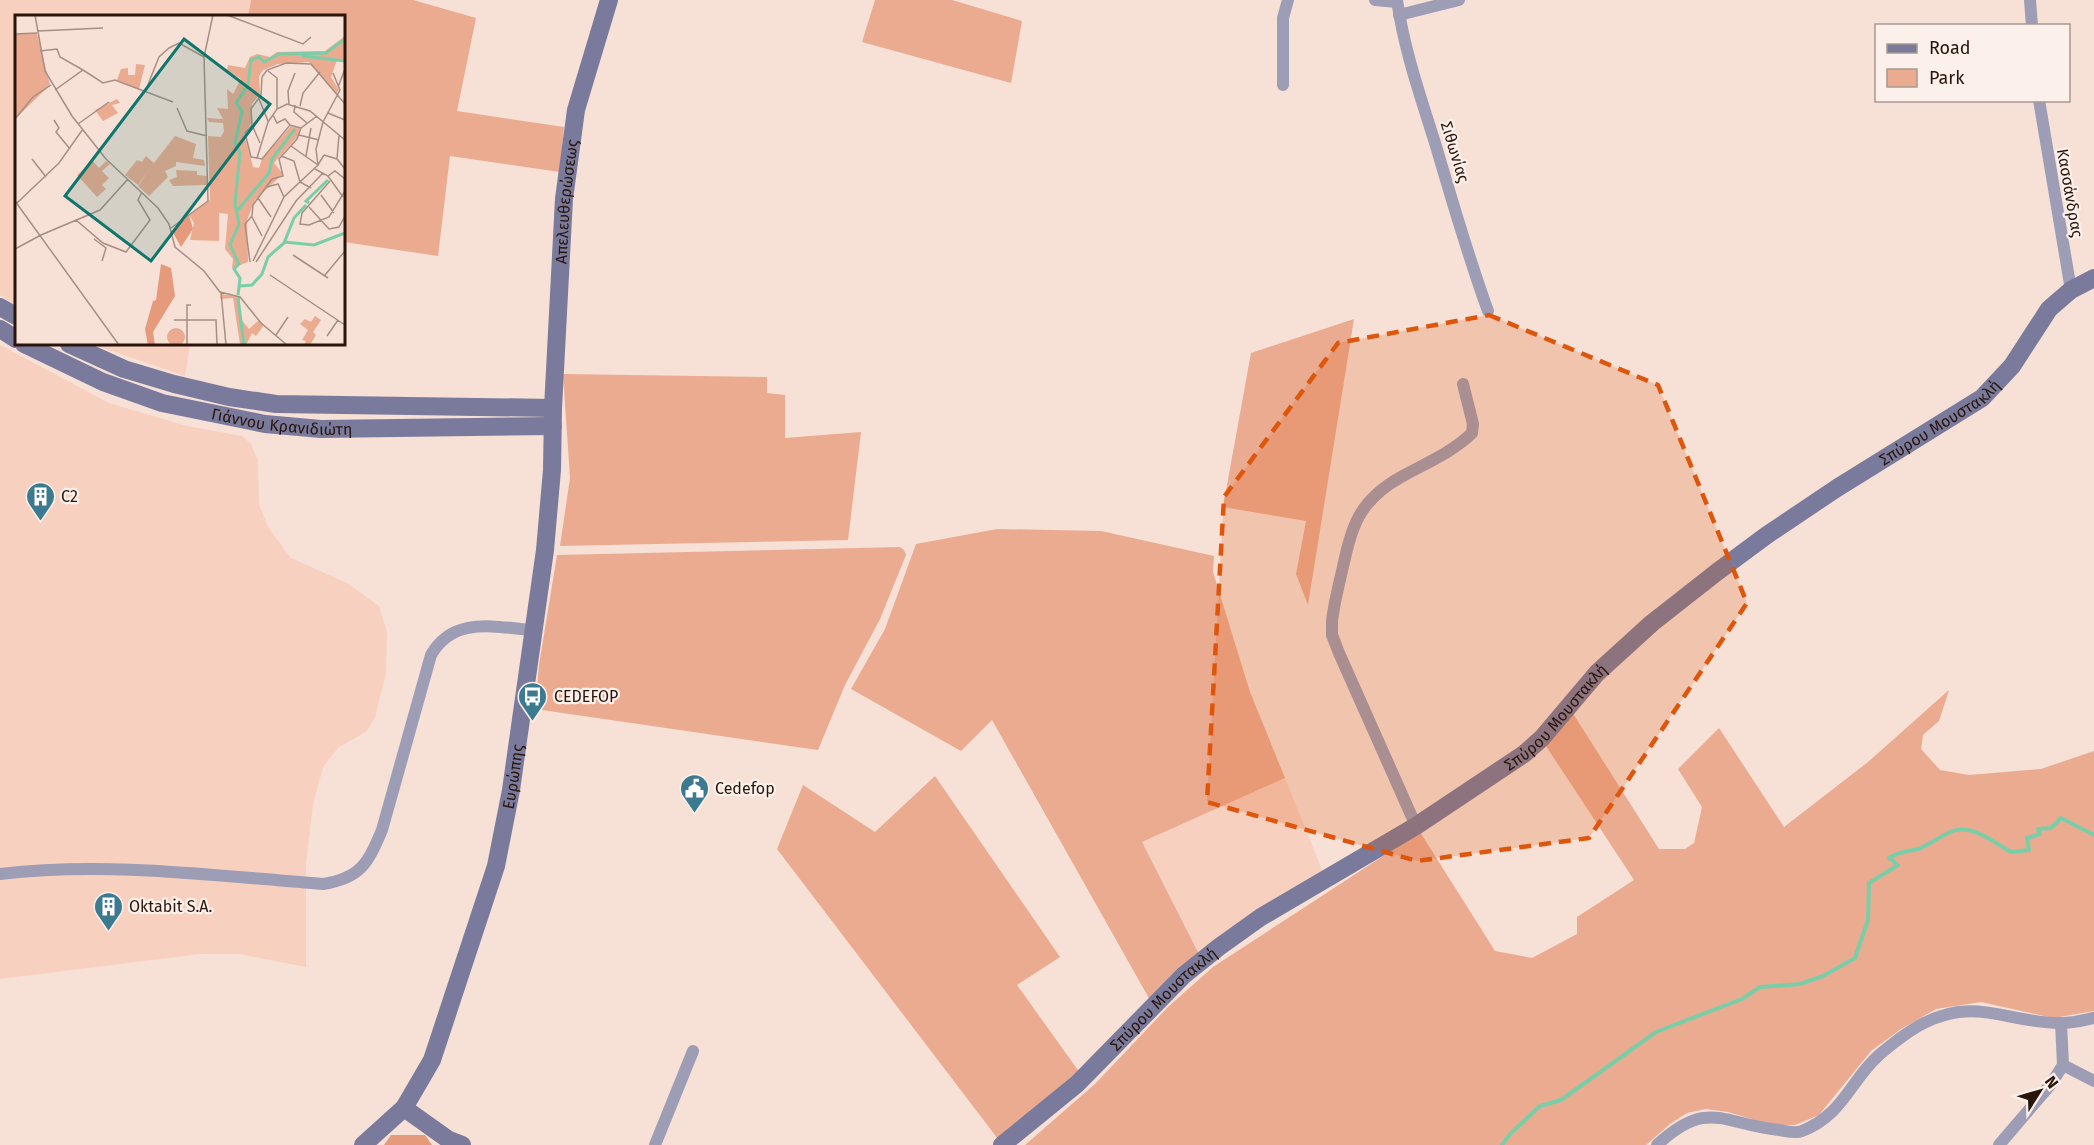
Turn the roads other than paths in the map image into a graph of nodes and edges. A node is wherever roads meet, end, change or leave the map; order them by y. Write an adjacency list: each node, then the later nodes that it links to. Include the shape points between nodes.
1 (609, 0): 20 (street, Απελευθερώσεως, via 574,121 564,199)
2 (1288, 0): 8 (street, via 1283,18)
3 (1375, 0): 6 (street)
4 (1459, 0): 6 (street)
5 (2030, 0): 7 (street)
6 (1398, 6): 13 (street, Σιθωνίας, via 1406,46 1466,250)
7 (2032, 24)
8 (1283, 85)
9 (2039, 102): 11 (street, Κασσάνδρας)
10 (2094, 278): 11 (street, Σπύρου Μουστακλή)
11 (2071, 290): 22 (street, Σπύρου Μουστακλή, via 2047,312 2012,366 1982,398 1767,535 1627,645 1524,754)
12 (0, 307): 14 (street)
13 (1488, 311)
14 (15, 315)
15 (0, 329): 16 (street)
16 (15, 338)
17 (26, 345): 20 (street, Γιάννου Κρανιδιώτη, via 103,382 162,403 265,424 321,429)
18 (71, 345): 20 (street, Γιάννου Κρανιδιώτη, via 124,369 229,397 276,404)
19 (1463, 384): 22 (street, via 1473,433 1391,483 1365,506 1350,536 1332,621 1339,653)
20 (553, 417): 21 (street, Ευρώπης, via 545,550)
21 (532, 630): 23 (street, via 465,627 437,643 378,839 361,870 340,882 100,870); 29 (street, Ευρώπης, via 511,789 496,866 432,1060)
22 (1416, 826): 34 (street, Σπύρου Μουστακλή, via 1261,917 1219,947 1184,975 1077,1084)
23 (0, 874)
24 (2094, 1018): 25 (street)
25 (2061, 1023): 27 (street); 30 (street, via 1961,1010 1923,1023 1878,1056 1838,1108)
26 (693, 1051): 33 (street)
27 (2063, 1065): 28 (street); 37 (street)
28 (2094, 1081)
29 (404, 1108): 31 (street, Ευρώπης); 32 (street)
30 (1801, 1131): 35 (street, via 1756,1128 1705,1116 1685,1123); 36 (street)
31 (363, 1145)
32 (462, 1145)
33 (655, 1145)
34 (1002, 1145)
35 (1657, 1145)
36 (1804, 1145)
37 (1999, 1145)

